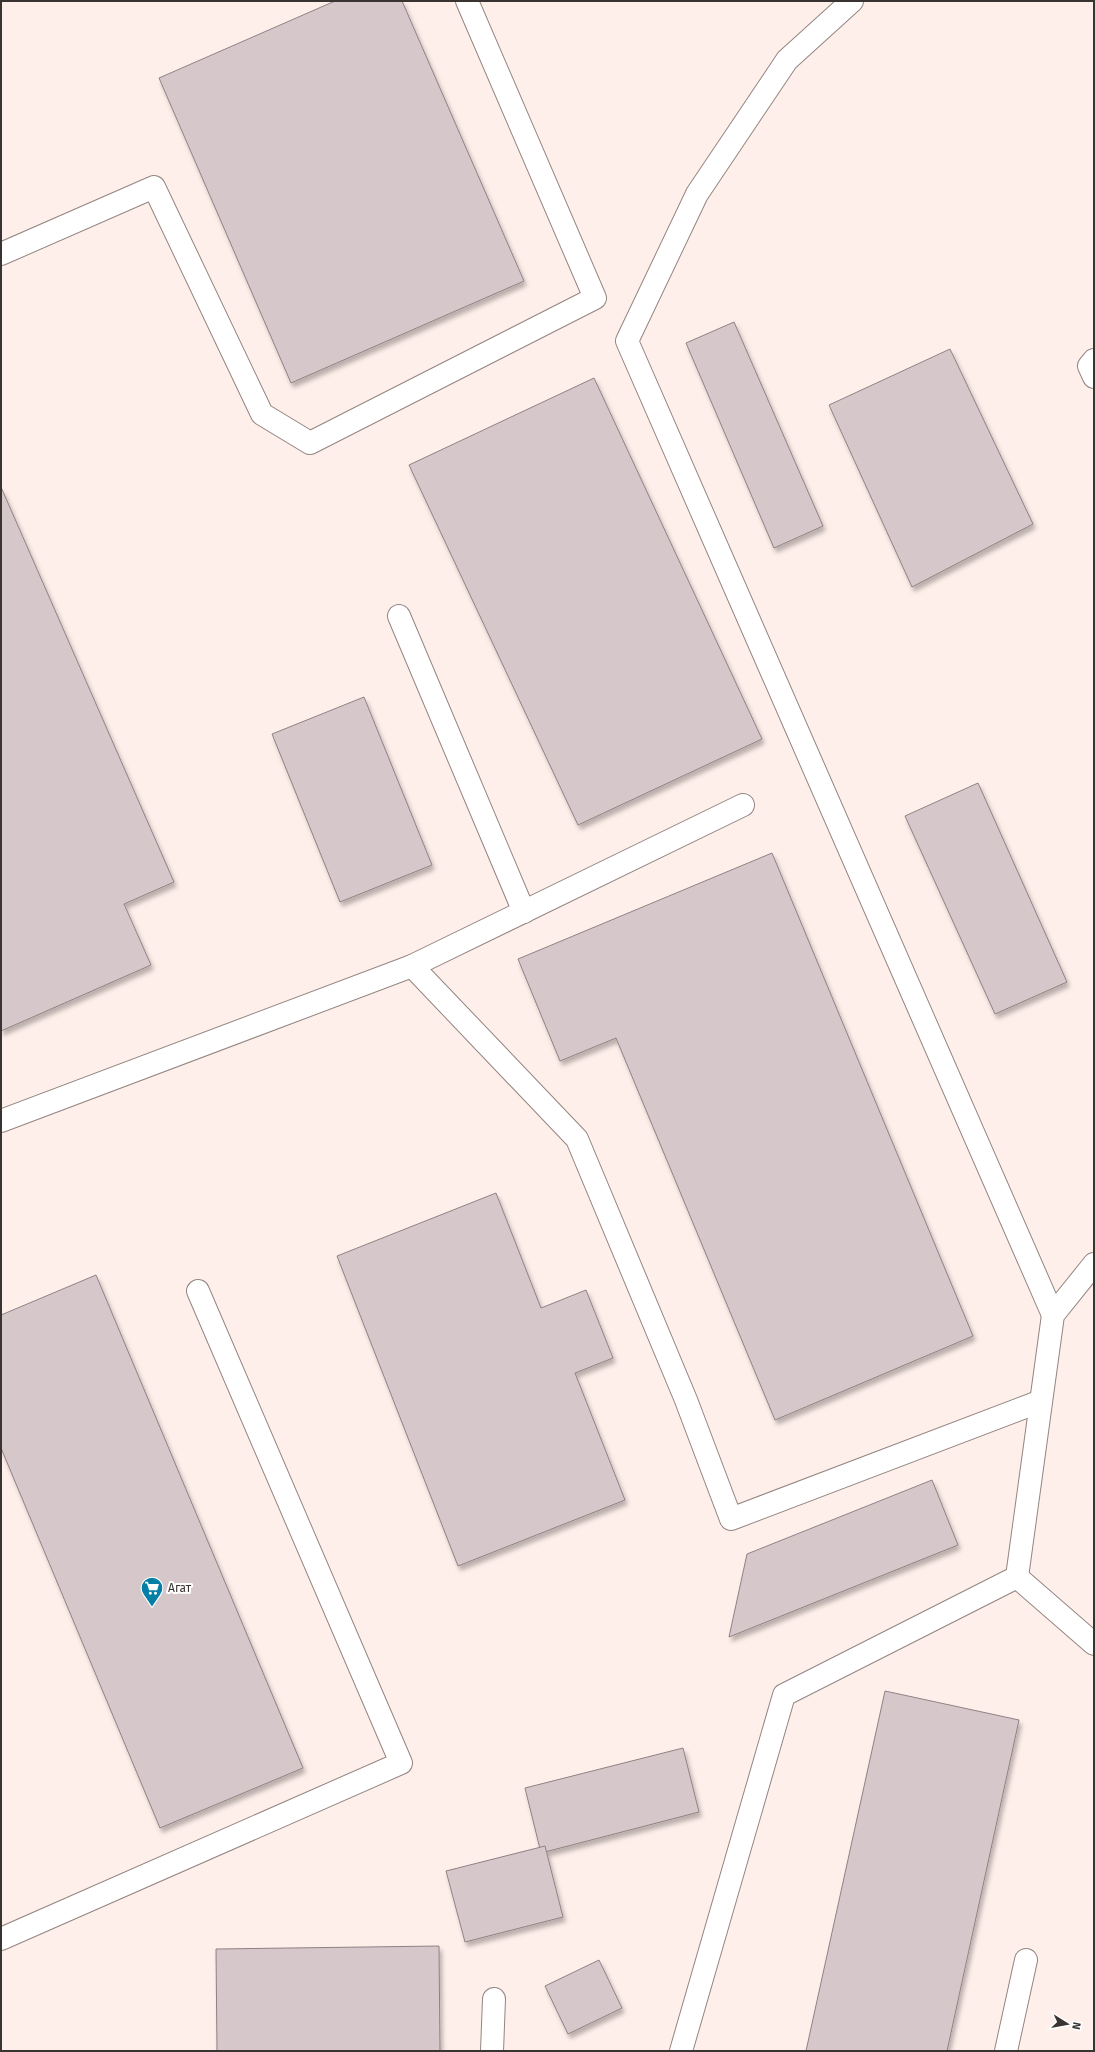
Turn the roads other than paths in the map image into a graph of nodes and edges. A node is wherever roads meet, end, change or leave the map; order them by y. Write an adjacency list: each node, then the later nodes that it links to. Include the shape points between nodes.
1 (467, 1): 3 (lane, via 595,298 310,444 262,414 154,187)
2 (852, 1): 13 (lane, via 787,60 697,194 626,341)
3 (1, 254)
4 (1094, 360): 5 (lane, via 1089,366)
5 (1094, 377)
6 (398, 616): 8 (lane)
7 (743, 805): 8 (lane)
8 (524, 912): 9 (lane)
9 (412, 966): 10 (lane); 14 (lane, via 577,1139 686,1400 731,1519)
10 (1, 1121)
11 (1094, 1264): 13 (lane)
12 (198, 1291): 17 (lane, via 401,1763)
13 (1053, 1315): 14 (lane)
14 (1041, 1401): 15 (lane)
15 (1017, 1577): 16 (lane); 21 (lane, via 784,1695)
16 (1094, 1644)
17 (1, 1939)
18 (1026, 1960): 22 (lane)
19 (494, 1999): 20 (lane)
20 (492, 2051)
21 (681, 2051)
22 (1006, 2051)

